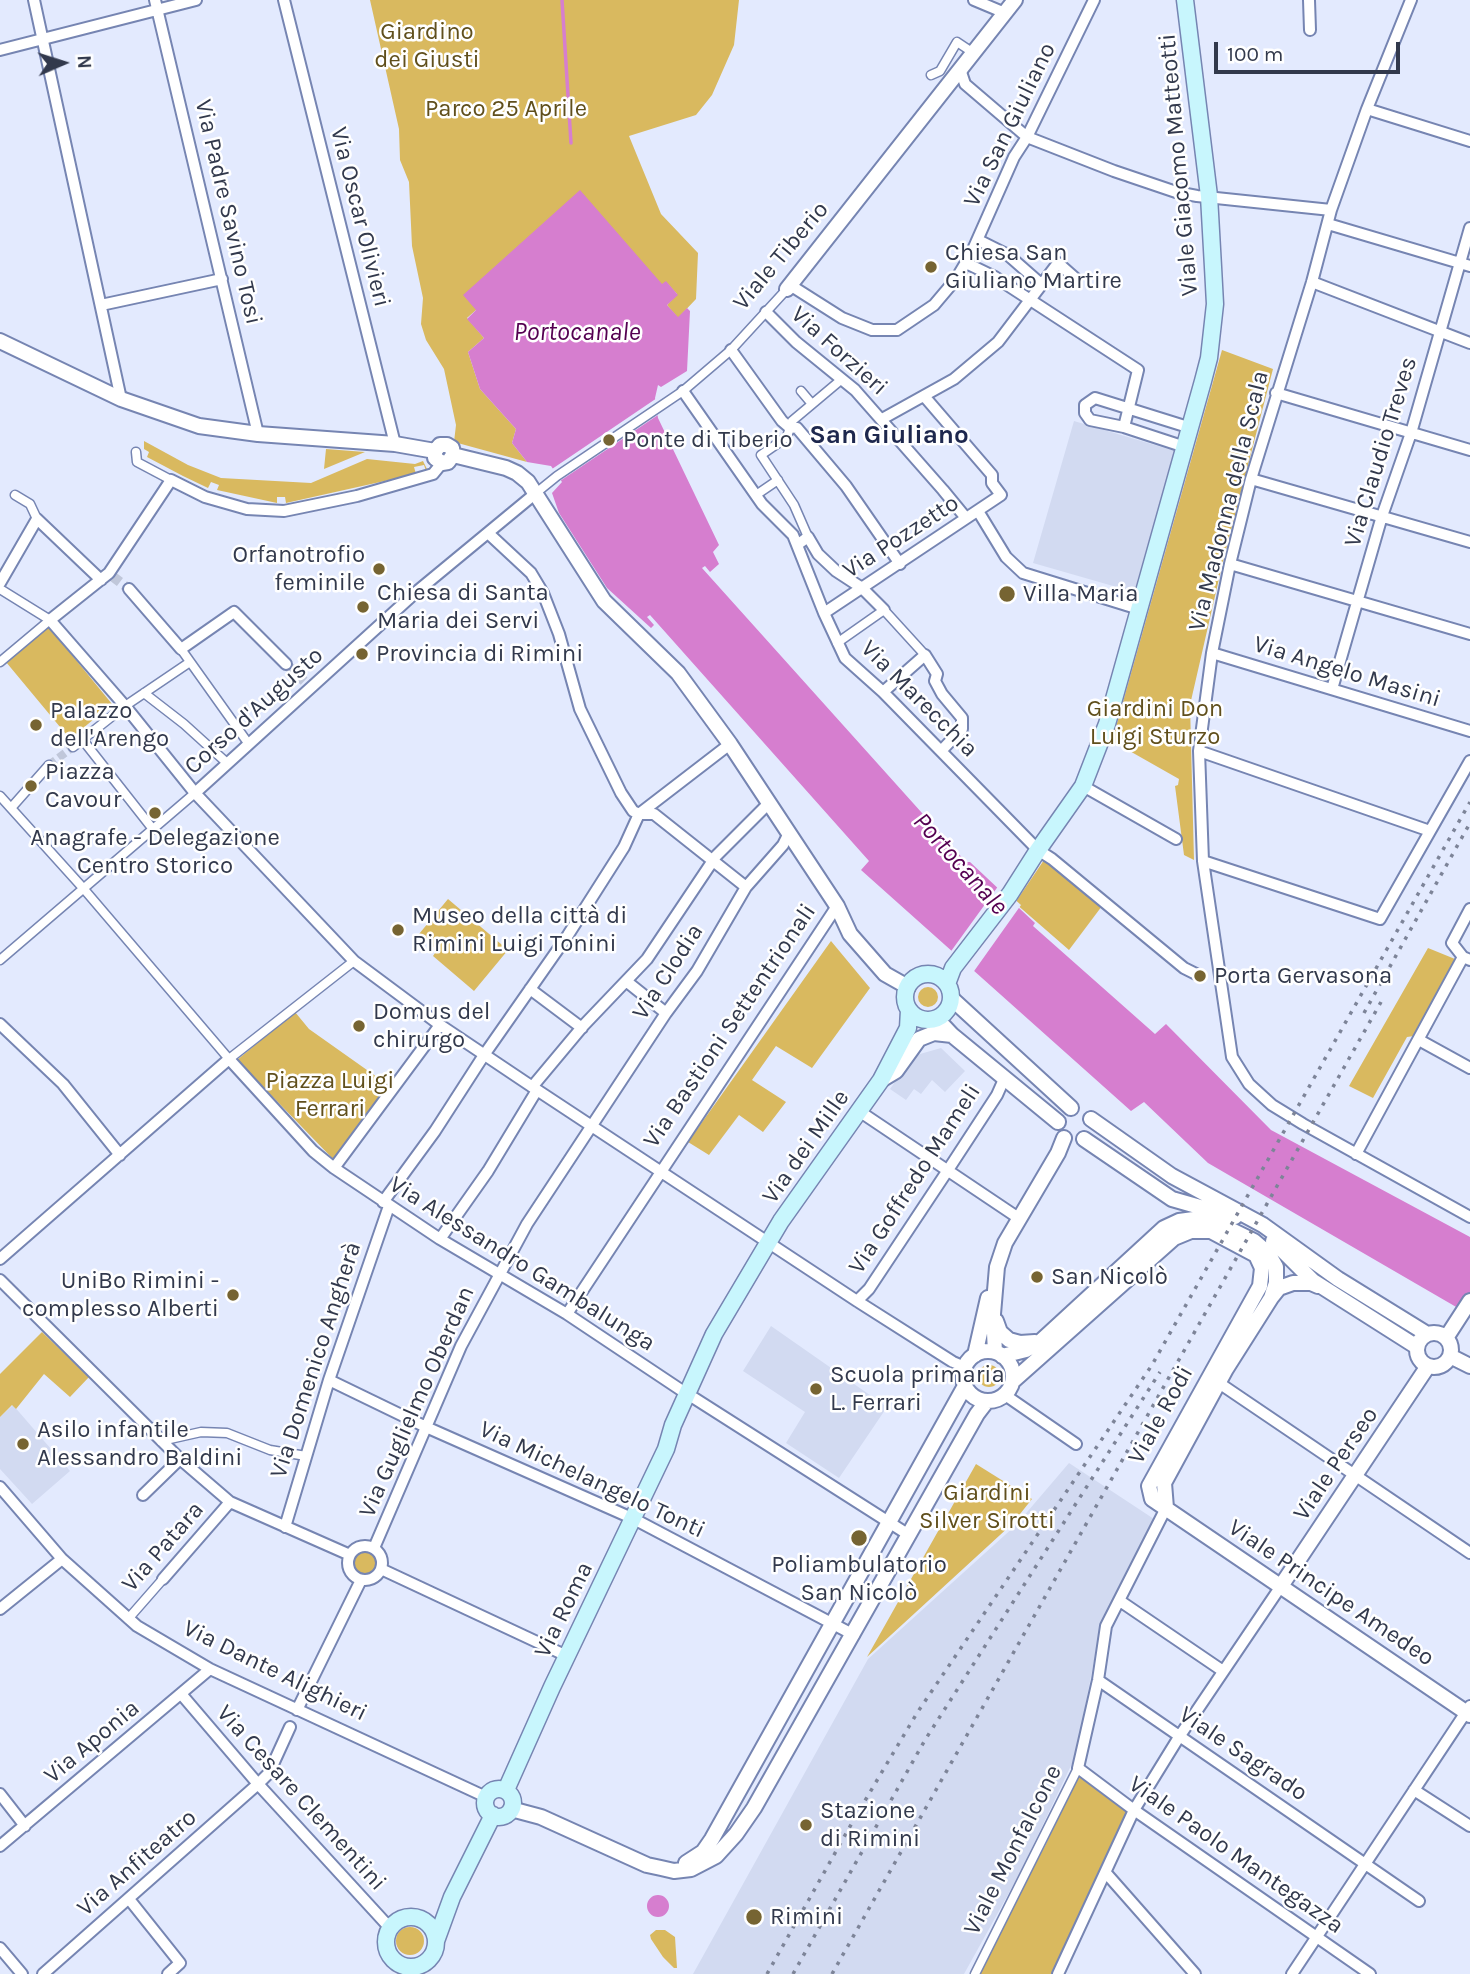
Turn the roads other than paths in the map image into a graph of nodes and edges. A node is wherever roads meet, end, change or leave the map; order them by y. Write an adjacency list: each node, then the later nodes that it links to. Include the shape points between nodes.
1 (34, 0): 13 (street)
2 (196, 0): 10 (street)
3 (284, 0): 54 (street, Via Oscar Olivieri)
4 (974, 0): 11 (street)
5 (1015, 0): 11 (street, Viale Tiberio)
6 (1094, 0): 19 (street, Via San Giuliano)
7 (1185, 0): 21 (main road, Viale Giacomo Matteotti)
8 (1309, 0): 12 (street)
9 (1411, 0): 18 (street, Via Madonna della Scala)
10 (156, 6): 13 (street); 29 (street, Via Padre Savino Tosi)
11 (1005, 13): 16 (street, Viale Tiberio)
12 (1310, 30)
13 (43, 39): 14 (street); 34 (street)
14 (0, 50)
15 (969, 50): 17 (street, via 957,42 940,71)
16 (961, 69): 19 (street, via 965,84); 32 (street, Viale Tiberio)
17 (931, 75)
18 (1367, 109): 20 (street); 22 (street, Via Madonna della Scala)
19 (1027, 137): 21 (street, via 1176,192); 25 (street, Via San Giuliano)
20 (1470, 141)
21 (1209, 196): 22 (street); 51 (main road, Viale Giacomo Matteotti, via 1215,304 1209,358)
22 (1331, 210): 23 (street, Via Madonna della Scala)
23 (1328, 224): 27 (street); 30 (street, Via Madonna della Scala)
24 (1470, 228): 27 (street, Via Claudio Treves)
25 (978, 240): 26 (street, Via San Giuliano); 31 (street, via 1008,255)
26 (966, 263): 32 (street, Via San Giuliano, via 934,305 897,330 872,330); 33 (street)
27 (1464, 264): 36 (street, Via Claudio Treves)
28 (1075, 278): 31 (street, via 1058,263)
29 (222, 279): 34 (street); 53 (street, Via Padre Savino Tosi)
30 (1312, 282): 36 (street); 43 (street, Via Madonna della Scala)
31 (1041, 284): 33 (street)
32 (789, 287): 35 (street, Viale Tiberio)
33 (1030, 299): 44 (street, via 998,342 954,379); 47 (street, via 1138,370)
34 (101, 305): 45 (street)
35 (766, 312): 39 (street, Viale Tiberio); 40 (street, Via Forzieri)
36 (1440, 330): 38 (street); 52 (street, Via Claudio Treves)
37 (0, 341): 45 (street, Via Bastioni Settentrionali)
38 (1470, 343)
39 (731, 350): 41 (street, Viale Tiberio); 49 (street)
40 (842, 379): 46 (street); 48 (street, Via Forzieri)
41 (683, 391): 62 (street, Viale Tiberio); 64 (street, Via Marecchia)
42 (801, 391): 46 (street)
43 (1276, 393): 52 (street); 59 (street, Via Madonna della Scala)
44 (924, 396): 48 (street); 65 (street, Via Pozzetto, via 992,475 1001,495)
45 (121, 399): 53 (street, Via Bastioni Settentrionali, via 199,426)
46 (812, 404): 49 (street)
47 (1129, 409): 50 (street); 50 (street, via 1095,398 1085,405 1090,420); 51 (street)
48 (882, 419): 67 (street, Via Forzieri)
49 (789, 427): 60 (street, via 786,436 761,455); 73 (street, via 797,428 846,486)
50 (1124, 427): 55 (street)
51 (1191, 428): 55 (main road, Viale Giacomo Matteotti)
52 (1411, 433): 56 (street); 66 (street, Via Claudio Treves)
53 (258, 434): 54 (street, Via Bastioni Settentrionali)
54 (395, 444): 58 (street, Via Bastioni Settentrionali)
55 (1185, 447): 80 (main road, Viale Giacomo Matteotti)
56 (1470, 450)
57 (136, 452): 61 (street, via 137,461)
58 (443, 456): 61 (street, via 433,474 284,511 247,509); 62 (street, Via Bastioni Settentrionali, via 517,473)
59 (1251, 479): 66 (street); 74 (street, Via Madonna della Scala)
60 (778, 480): 64 (street); 70 (street)
61 (171, 481): 75 (street)
62 (536, 493): 69 (street, Corso d'Augusto); 99 (street, Via Bastioni Settentrionali, via 604,601 678,673)
63 (15, 495): 68 (street, via 30,504)
64 (756, 495): 72 (street, Via Marecchia)
65 (978, 511): 67 (street, Via Pozzetto); 80 (street, via 1018,570)
66 (1382, 516): 71 (street); 79 (street, Via Claudio Treves)
67 (966, 518): 73 (street, Via Pozzetto)
68 (37, 519): 75 (street); 76 (street)
69 (488, 533): 98 (street, Corso d'Augusto, via 308,685); 111 (street, via 531,573 543,593 580,709 621,793)
70 (808, 537): 72 (street); 77 (street, via 818,554)
71 (1470, 542)
72 (797, 545): 82 (street, Via Marecchia)
73 (900, 564): 77 (street, Via Pozzetto)
74 (1230, 564): 79 (street); 87 (street, Via Madonna della Scala)
75 (105, 578): 83 (street)
76 (0, 586): 83 (street)
77 (862, 588): 81 (street); 82 (street, Via Pozzetto)
78 (129, 589): 86 (street)
79 (1358, 602): 84 (street); 92 (street, Via Claudio Treves)
80 (1139, 609): 106 (main road, Viale Giacomo Matteotti, via 1107,724)
81 (884, 610): 85 (street); 88 (street)
82 (824, 613): 85 (street, Via Marecchia)
83 (50, 620): 89 (street); 95 (street)
84 (1470, 634)
85 (837, 643): 93 (street, Via Marecchia, via 845,657)
86 (181, 649): 90 (street); 91 (street, via 234,612)
87 (1212, 653): 92 (street, Via Angelo Masini); 102 (street, Via Madonna della Scala)
88 (925, 655): 93 (street); 101 (street, via 942,694 962,718 962,729)
89 (0, 662)
90 (190, 662): 94 (street); 98 (street)
91 (286, 664)
92 (1332, 689): 96 (street, Via Angelo Masini)
93 (883, 692): 101 (street, Via Marecchia)
94 (144, 693): 95 (street); 104 (street)
95 (125, 706): 97 (street); 107 (street)
96 (1470, 730)
97 (82, 739): 100 (street); 112 (street)
98 (248, 743): 104 (street, Corso d'Augusto)
99 (730, 744): 109 (street, Via Bastioni Settentrionali); 111 (street)
100 (73, 747)
101 (941, 751): 116 (street, Via Marecchia)
102 (1199, 751): 113 (street); 118 (street, Via Madonna della Scala)
103 (1470, 761): 113 (street)
104 (228, 763): 107 (street, Corso d'Augusto)
105 (48, 765): 110 (street)
106 (1083, 786): 114 (street); 116 (main road, Viale Giacomo Matteotti)
107 (195, 793): 112 (street, Corso d'Augusto); 125 (street)
108 (0, 796): 110 (street)
109 (769, 803): 115 (street, Via Bastioni Settentrionali); 117 (street)
110 (11, 808): 120 (street)
111 (639, 814): 117 (street, via 654,814); 131 (street, Via Domenico Angherà, via 624,847)
112 (152, 828): 120 (street, Corso d'Augusto)
113 (1430, 831): 118 (street, via 1380,919)
114 (1176, 839)
115 (790, 841): 119 (street, Via Clodia); 121 (street, Via Bastioni Settentrionali)
116 (1038, 850): 126 (main road, Viale Giacomo Matteotti); 128 (street, Via Marecchia, via 1184,968)
117 (713, 860): 119 (street); 129 (street, via 647,959)
118 (1203, 860): 128 (street, Via Madonna della Scala)
119 (746, 887): 134 (street, Via Clodia, via 697,971)
120 (83, 888): 124 (street, Corso d'Augusto); 142 (street)
121 (837, 906): 130 (street, Via Bastioni Settentrionali, via 863,949 885,974); 157 (street, Via Bastioni Settentrionali)
122 (1470, 909): 123 (street, via 1452,943)
123 (1467, 959): 140 (street)
124 (0, 960)
125 (354, 961): 137 (street); 142 (street)
126 (953, 968): 127 (main road); 132 (main road, Viale Giacomo Matteotti)
127 (933, 975): 130 (main road, via 918,976); 132 (main road)
128 (1219, 977): 154 (street, Via Madonna della Scala, via 1232,1057 1249,1084 1272,1105)
129 (626, 981): 134 (street); 138 (street)
130 (908, 987): 133 (main road)
131 (530, 989): 138 (street); 141 (street, Via Domenico Angherà)
132 (949, 991): 135 (main road, via 947,1010); 147 (street)
133 (909, 1010): 135 (main road, via 917,1018); 145 (main road, Via dei Mille, via 908,1027)
134 (666, 1013): 151 (street, Via Clodia)
135 (933, 1019): 139 (street); 145 (main road, Via dei Mille)
136 (0, 1024): 155 (street, via 63,1084)
137 (440, 1026): 141 (street); 156 (street)
138 (582, 1028): 146 (street)
139 (952, 1035): 144 (street); 145 (street, Via dei Mille, via 934,1033 919,1039 896,1070)
140 (1419, 1040): 143 (street); 154 (street)
141 (484, 1055): 146 (street); 160 (street, Via Domenico Angherà)
142 (229, 1059): 155 (street); 156 (street)
143 (1470, 1068)
144 (1004, 1077): 150 (street); 158 (street, Via Goffredo Mameli)
145 (881, 1080): 148 (main road, Via dei Mille)
146 (535, 1088): 151 (street); 165 (street, via 488,1171)
147 (1071, 1108): 149 (street, via 1083,1110); 150 (street)
148 (859, 1111): 158 (street); 166 (main road, Via dei Mille)
149 (1091, 1119): 153 (street, via 1091,1130); 164 (street, via 1172,1176)
150 (1058, 1122): 152 (street)
151 (591, 1125): 157 (street); 168 (street, Via Clodia)
152 (1064, 1138): 153 (street); 162 (street)
153 (1084, 1139): 159 (street)
154 (1356, 1154): 161 (street, Via Madonna della Scala)
155 (120, 1155): 167 (street)
156 (334, 1168): 160 (street, Via Alessandro Gambalunga)
157 (661, 1170): 166 (street); 175 (street, Via Bastioni Settentrionali)
158 (948, 1170): 162 (street); 173 (street, Via Goffredo Mameli)
159 (1162, 1193): 163 (street, via 1168,1203); 164 (street)
160 (386, 1204): 165 (street, Via Alessandro Gambalunga); 187 (street, Via Domenico Angherà)
161 (1470, 1217)
162 (1020, 1219): 170 (street, via 1005,1243)
163 (1167, 1226): 172 (street, via 1187,1219 1211,1220 1254,1241 1276,1268); 179 (street)
164 (1261, 1228): 171 (street); 177 (street)
165 (440, 1239): 168 (street, Via Alessandro Gambalunga)
166 (769, 1242): 173 (street); 192 (main road, Via Roma, via 727,1315)
167 (0, 1259)
168 (499, 1273): 175 (street, Via Alessandro Gambalunga); 194 (street, Via Guglielmo Oberdan)
169 (0, 1280): 195 (street)
170 (994, 1284): 176 (street); 182 (street)
171 (1325, 1289): 172 (street, via 1293,1283 1279,1288); 180 (street)
172 (1271, 1298): 189 (street, Viale Rodi)
173 (857, 1301): 186 (street)
174 (1470, 1301): 178 (street)
175 (567, 1314): 192 (street, Via Alessandro Gambalunga)
176 (993, 1314): 179 (street, via 1009,1340); 181 (street)
177 (1427, 1334): 178 (street); 180 (street)
178 (1446, 1338): 183 (street)
179 (1040, 1342): 181 (street, via 1026,1350)
180 (1417, 1347): 184 (street, via 1418,1357)
181 (998, 1354): 182 (street); 188 (street, via 1010,1364)
182 (975, 1355): 186 (street)
183 (1450, 1356): 184 (street, via 1446,1364); 185 (street)
184 (1428, 1366): 199 (street, Viale Perseo)
185 (1470, 1366)
186 (965, 1367): 190 (street)
187 (329, 1380): 194 (street, Via Michelangelo Tonti); 197 (street, Via Domenico Angherà)
188 (1013, 1381): 191 (street); 203 (street, Viale Rodi, via 1174,1238 1205,1230 1256,1255 1262,1268 1260,1286 1149,1486 1152,1499)
189 (1219, 1383): 199 (street); 203 (street, Viale Rodi, via 1164,1483)
190 (965, 1386): 193 (street, via 974,1397); 205 (street)
191 (1005, 1395): 193 (street); 196 (street)
192 (691, 1396): 204 (main road, Via Roma, via 680,1430 666,1449); 205 (street, Via Alessandro Gambalunga)
193 (986, 1401): 207 (street)
194 (426, 1427): 204 (street, Via Michelangelo Tonti); 208 (street, Via Guglielmo Oberdan)
195 (161, 1441): 197 (street, via 201,1432 227,1433 270,1450); 198 (street)
196 (1076, 1444)
197 (306, 1457): 206 (street, Via Domenico Angherà)
198 (180, 1459): 201 (street); 202 (street)
199 (1354, 1476): 209 (street); 215 (street, Viale Perseo)
200 (0, 1487): 211 (street, Via Dante Alighieri)
201 (143, 1495)
202 (230, 1502): 206 (street); 213 (street, Via Patara)
203 (1166, 1508): 215 (street, Viale Principe Amedeo); 216 (street, Viale Monfalcone)
204 (634, 1519): 219 (street, Via Michelangelo Tonti); 221 (main road, Via Roma)
205 (889, 1523): 207 (street, Via Alessandro Gambalunga); 219 (street)
206 (285, 1527): 210 (street)
207 (909, 1535): 220 (street)
208 (374, 1548): 210 (street, via 363,1545); 212 (street, via 381,1555)
209 (1470, 1553)
210 (349, 1555): 214 (street, via 351,1573)
211 (62, 1559): 217 (street); 218 (street, Via Dante Alighieri)
212 (381, 1569): 214 (street, via 375,1577); 221 (street)
213 (163, 1579): 218 (street, Via Patara)
214 (361, 1580): 226 (street)
215 (1281, 1586): 223 (street); 227 (street, Viale Principe Amedeo)
216 (1120, 1601): 223 (street); 224 (street, Viale Monfalcone, via 1106,1626)
217 (0, 1609)
218 (128, 1619): 222 (street, Via Dante Alighieri)
219 (834, 1623): 220 (street, Via Michelangelo Tonti); 243 (street, via 704,1852 691,1861)
220 (854, 1634): 243 (street, via 736,1834 716,1856 691,1869)
221 (567, 1656): 232 (main road, Via Roma)
222 (210, 1669): 225 (street, Via Aponia); 226 (street, Via Dante Alighieri)
223 (1223, 1671): 229 (street)
224 (1098, 1680): 229 (street, Viale Sagrado); 230 (street, Viale Monfalcone)
225 (181, 1695): 231 (street, Via Cesare Clementini); 239 (street, Via Aponia)
226 (297, 1710): 235 (street, Via Dante Alighieri)
227 (1469, 1711): 233 (street)
228 (290, 1727): 231 (street, via 269,1773)
229 (1179, 1737): 237 (street); 242 (street, Viale Sagrado)
230 (1078, 1768): 237 (street, Viale Paolo Mantegazza); 259 (street, Viale Monfalcone)
231 (258, 1784): 246 (street, Via Anfiteatro); 249 (street, Via Cesare Clementini)
232 (506, 1790): 235 (main road, via 492,1790); 236 (main road, via 513,1800)
233 (1414, 1790): 240 (street); 242 (street)
234 (0, 1794): 239 (street)
235 (486, 1797): 238 (main road, via 485,1805)
236 (512, 1809): 238 (main road, via 505,1815); 243 (street)
237 (1133, 1810): 244 (street); 250 (street, Viale Paolo Mantegazza)
238 (493, 1815): 245 (main road)
239 (25, 1826): 241 (street, Via Aponia)
240 (1470, 1826)
241 (0, 1846)
242 (1365, 1863): 247 (street, Viale Sagrado); 250 (street)
243 (661, 1868)
244 (1106, 1873): 260 (street); 261 (street)
245 (452, 1897): 248 (main road, via 434,1913); 251 (main road)
246 (129, 1899): 256 (street, Via Anfiteatro); 257 (street, via 180,1963)
247 (1419, 1901)
248 (417, 1917): 249 (main road, via 402,1918); 251 (main road, via 431,1926)
249 (390, 1928): 253 (main road, via 386,1943)
250 (1316, 1937): 262 (street); 263 (street, Viale Paolo Mantegazza)
251 (436, 1941): 254 (main road, via 432,1956)
252 (0, 1948): 255 (street)
253 (391, 1958): 254 (main road); 258 (main road)
254 (409, 1971)
255 (22, 1974)
256 (43, 1974)
257 (168, 1974)
258 (386, 1974)
259 (975, 1974)
260 (1058, 1974)
261 (1195, 1974)
262 (1292, 1974)
263 (1370, 1974)

